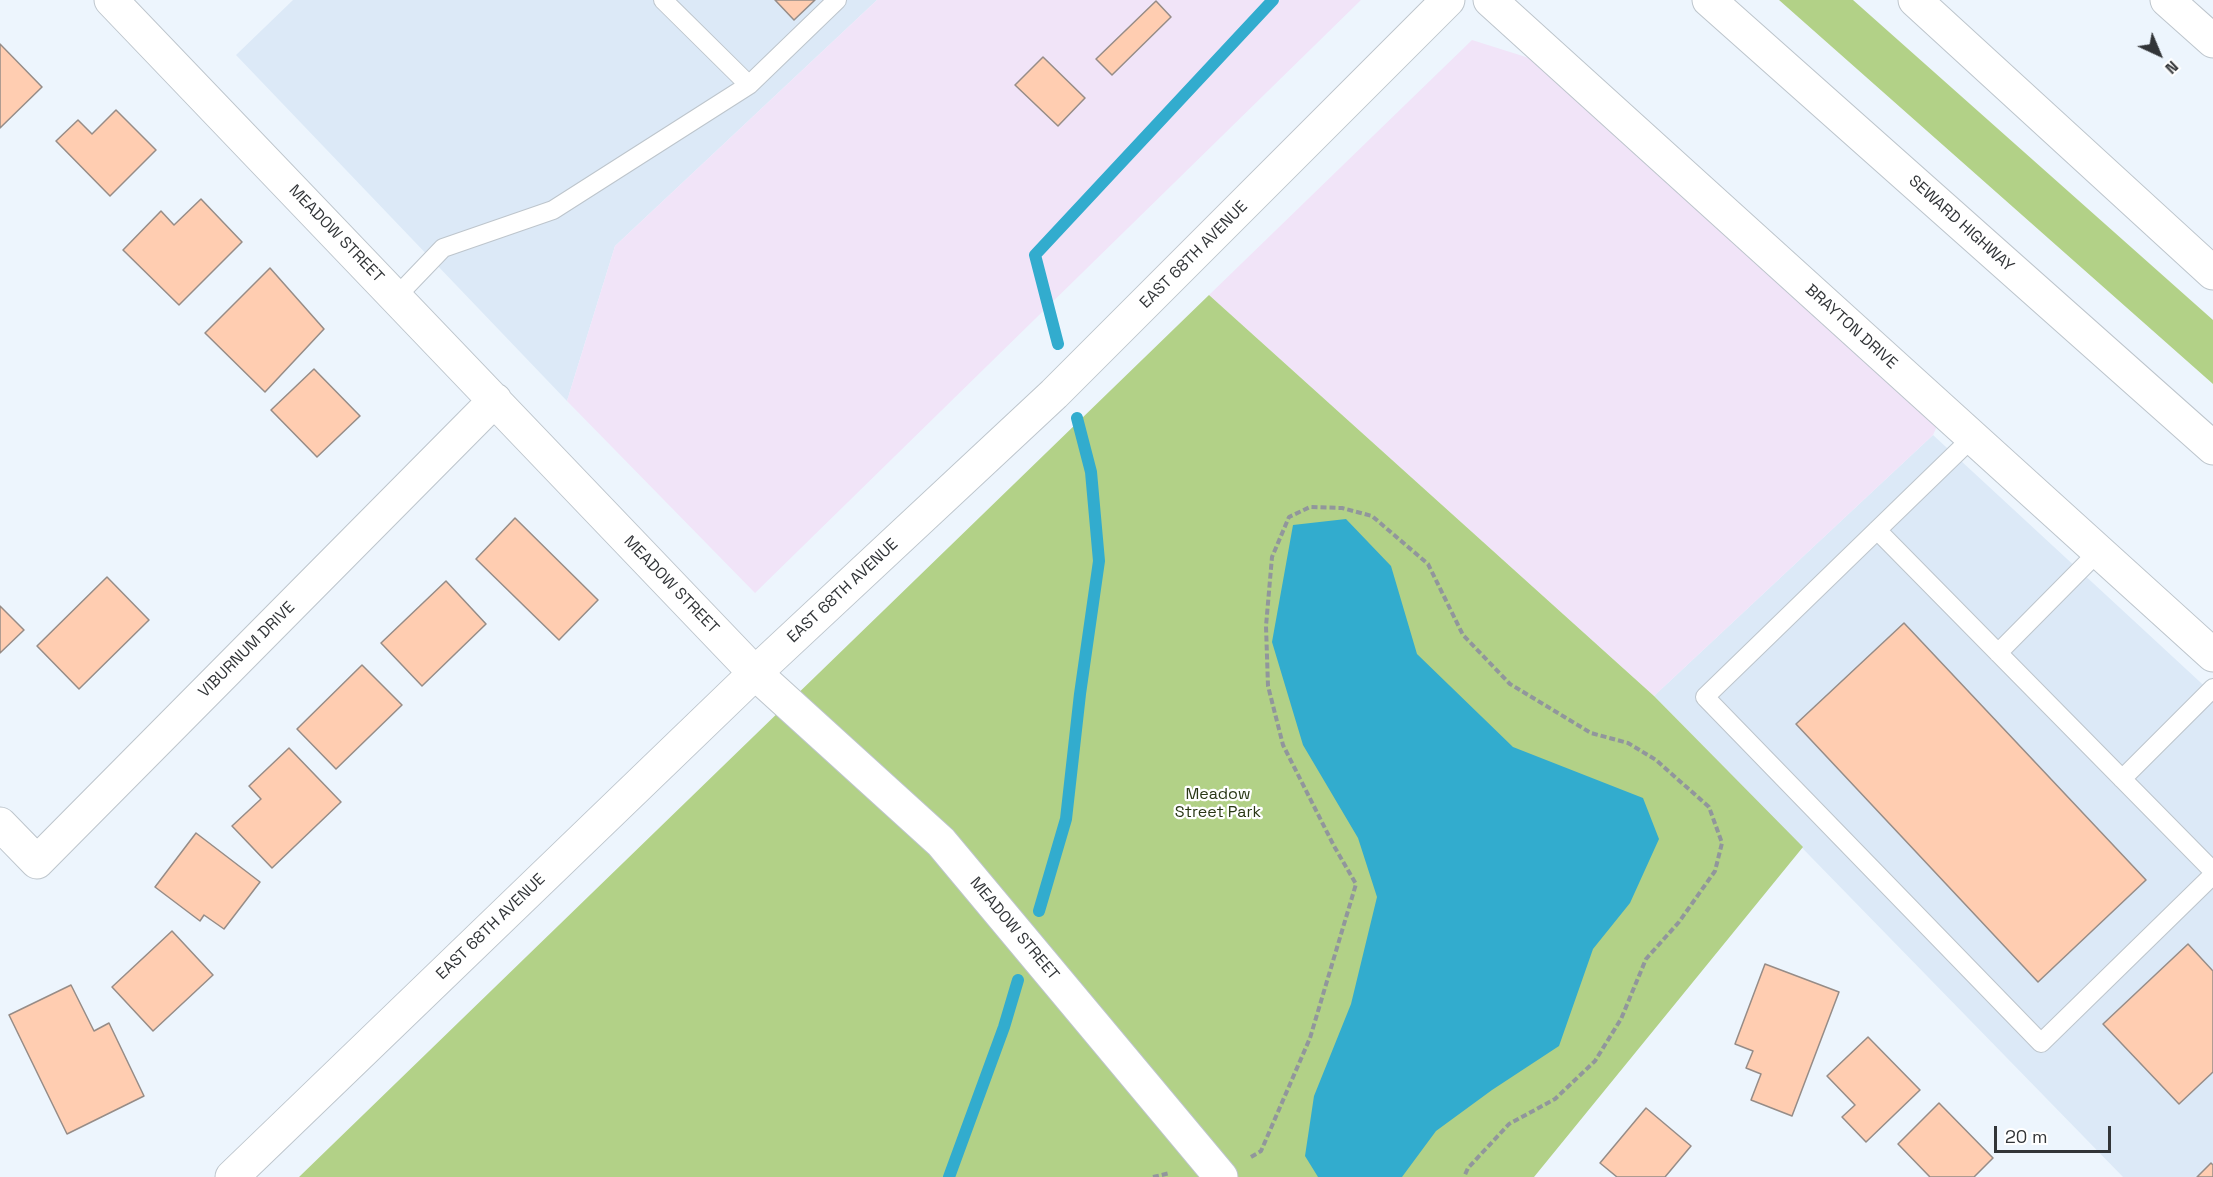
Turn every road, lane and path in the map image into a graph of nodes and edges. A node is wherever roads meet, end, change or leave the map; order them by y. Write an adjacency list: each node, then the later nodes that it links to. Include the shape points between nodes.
1 (111, 0): 12 (main road, MEADOW STREET)
2 (663, 0): 10 (lane)
3 (837, 0): 10 (lane)
4 (1448, 0): 20 (main road, EAST 68TH AVENUE, via 1054,394)
5 (1490, 0): 14 (main road, BRAYTON DRIVE)
6 (1709, 0): 15 (main road, SEWARD HIGHWAY)
7 (1915, 0): 11 (main road)
8 (2167, 0): 9 (main road)
9 (2213, 41)
10 (749, 86): 12 (lane, via 553,210 443,248)
11 (2213, 273)
12 (396, 297): 13 (main road, MEADOW STREET)
13 (495, 400): 20 (main road, MEADOW STREET); 23 (main road, VIBURNUM DRIVE, via 37,862)
14 (1973, 437): 16 (lane); 17 (main road, BRAYTON DRIVE)
15 (2213, 448)
16 (1877, 530): 18 (lane); 24 (lane, via 1705,697 2041,1042)
17 (2099, 551): 18 (lane); 19 (main road, BRAYTON DRIVE)
18 (1998, 653): 22 (lane)
19 (2213, 655)
20 (755, 673): 26 (main road, EAST 68TH AVENUE); 27 (main road, MEADOW STREET, via 941,842)
21 (2213, 688): 22 (lane)
22 (2122, 779): 24 (lane)
23 (0, 824)
24 (2213, 873)
25 (1261, 1151): 28 (path, via 1310,1038 1356,884 1283,745 1268,686 1266,626 1272,557 1289,517 1310,507 1342,508 1372,516 1428,564 1463,635 1510,684 1591,733 1628,743 1656,760 1709,807 1722,843 1715,871 1679,922 1646,959 1621,1019 1595,1061 1555,1099 1509,1124)
26 (232, 1177)
27 (1221, 1177)
28 (1464, 1177)

